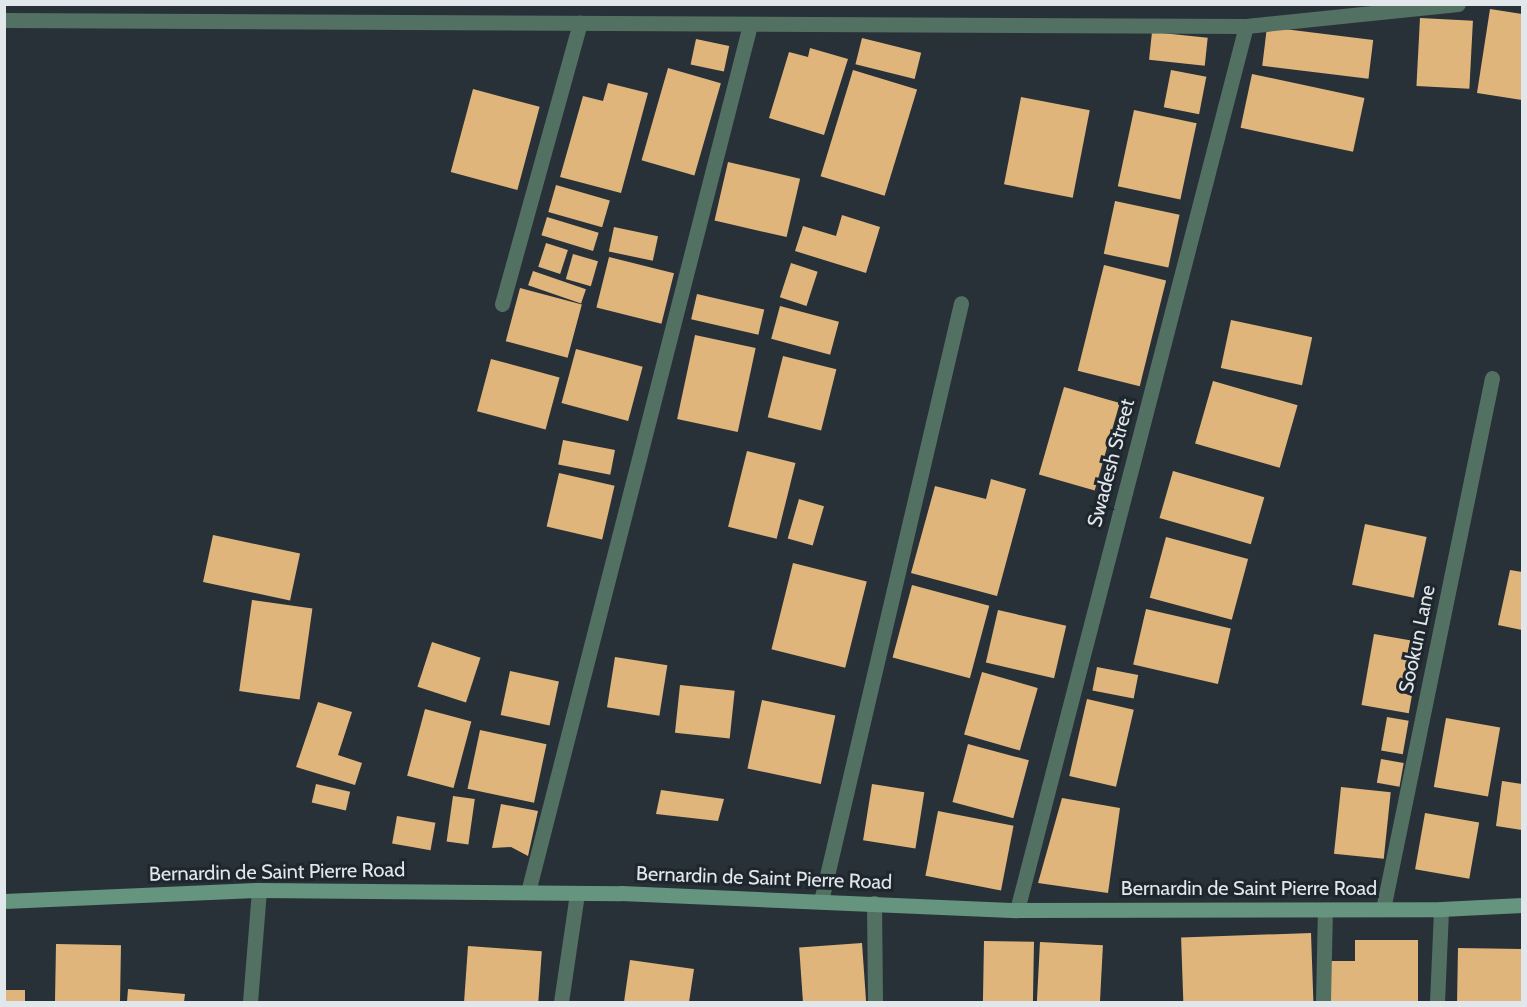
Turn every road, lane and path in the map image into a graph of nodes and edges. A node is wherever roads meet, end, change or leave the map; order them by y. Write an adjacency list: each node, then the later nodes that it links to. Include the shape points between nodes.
1 (1458, 4): 5 (street)
2 (4, 20): 3 (street)
3 (580, 23): 4 (street); 7 (street)
4 (750, 25): 5 (street); 10 (street)
5 (1246, 26): 18 (street, Swadesh Street)
6 (961, 303): 13 (street)
7 (501, 304)
8 (1492, 378): 16 (street, Sookun Lane)
9 (259, 890): 10 (main road, Bernardin de Saint Pierre Road); 12 (main road, Bernardin de Saint Pierre Road); 20 (street)
10 (528, 892): 11 (main road, Bernardin de Saint Pierre Road)
11 (577, 893): 13 (main road, Bernardin de Saint Pierre Road); 21 (street)
12 (4, 901)
13 (821, 901): 14 (main road, Bernardin de Saint Pierre Road)
14 (874, 903): 18 (main road, Bernardin de Saint Pierre Road); 22 (street)
15 (1522, 905): 17 (main road, Bernardin de Saint Pierre Road)
16 (1383, 909): 17 (main road, Bernardin de Saint Pierre Road); 19 (main road, Bernardin de Saint Pierre Road)
17 (1441, 909): 24 (street)
18 (1017, 910): 19 (main road, Bernardin de Saint Pierre Road)
19 (1326, 910): 23 (street)
20 (250, 1002)
21 (561, 1002)
22 (875, 1002)
23 (1323, 1002)
24 (1437, 1002)

